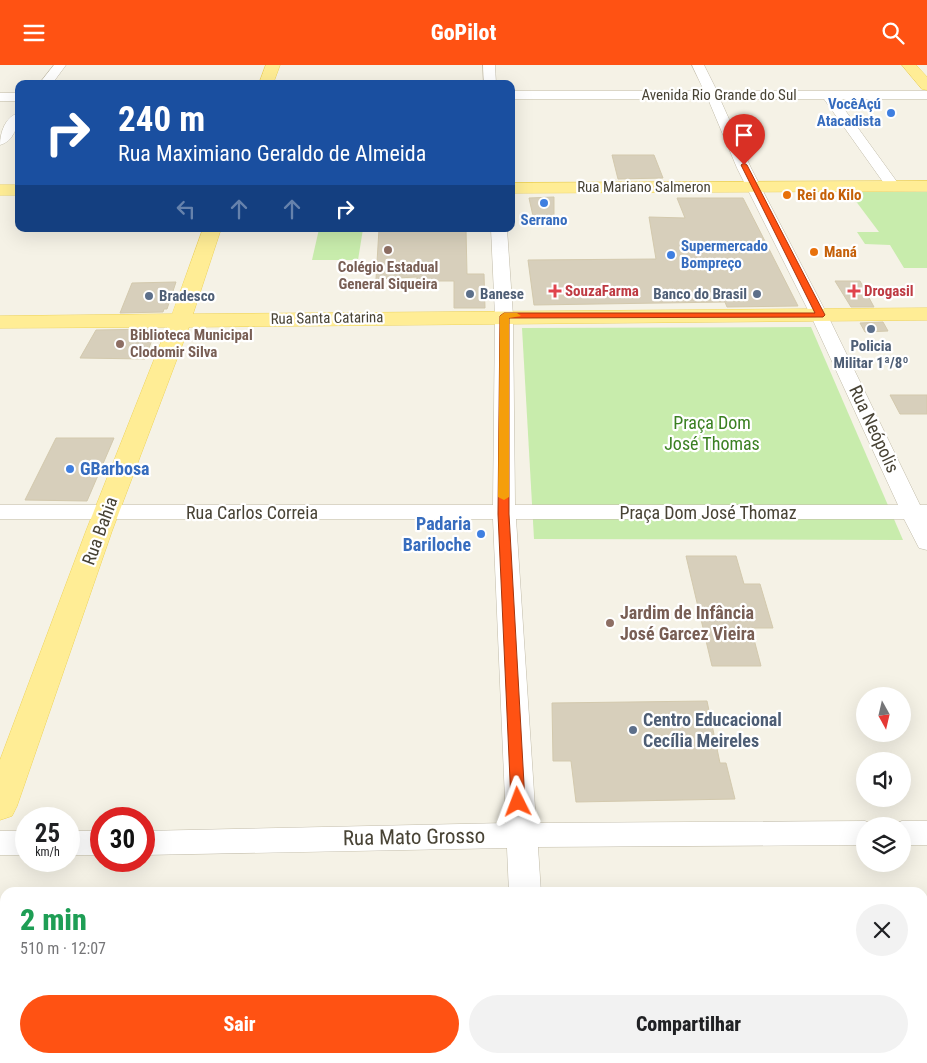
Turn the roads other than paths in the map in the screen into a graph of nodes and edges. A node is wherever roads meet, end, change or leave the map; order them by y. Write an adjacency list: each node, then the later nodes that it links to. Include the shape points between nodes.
1 (60, 65): 6 (street)
2 (273, 65): 7 (main road)
3 (489, 65): 8 (street)
4 (698, 65): 11 (street, Rua Neópolis)
5 (909, 65): 9 (main road)
6 (48, 80)
7 (267, 80)
8 (490, 80)
9 (927, 86)
10 (515, 95): 11 (street, Avenida Rio Grande do Sul)
11 (714, 95): 12 (street, Avenida Rio Grande do Sul); 20 (street, Rua Neópolis)
12 (828, 95): 13 (street, Avenida Rio Grande do Sul); 18 (street)
13 (927, 95)
14 (0, 97): 15 (street)
15 (15, 97)
16 (15, 122): 17 (street)
17 (0, 141)
18 (893, 186): 19 (main road, Rua Mariano Salmeron); 20 (main road, Rua Mariano Salmeron)
19 (927, 186)
20 (754, 187): 21 (main road, Rua Mariano Salmeron); 27 (street, Rua Neópolis)
21 (515, 188)
22 (0, 190): 23 (main road)
23 (15, 190)
24 (211, 232): 29 (main road, Rua Bahia)
25 (499, 232): 28 (street)
26 (927, 314): 27 (main road, Rua Santa Catarina)
27 (820, 315): 28 (main road, Rua Santa Catarina); 31 (street, Rua Neópolis)
28 (504, 316): 29 (main road, Rua Santa Catarina); 34 (street)
29 (180, 320): 30 (main road, Rua Santa Catarina); 33 (main road, Rua Bahia)
30 (0, 321)
31 (920, 512): 34 (street, Praça Dom José Thomaz); 35 (street, Rua Neópolis)
32 (0, 513): 33 (street, Rua Carlos Correia)
33 (106, 513): 34 (street, Rua Carlos Correia); 36 (main road, Rua Bahia)
34 (504, 514): 40 (street)
35 (927, 543)
36 (0, 806)
37 (856, 833): 40 (street, Rua Mato Grosso)
38 (911, 833): 39 (street)
39 (927, 833)
40 (520, 835): 43 (street, Rua Mato Grosso); 44 (street)
41 (0, 843): 42 (street)
42 (15, 843)
43 (155, 843)
44 (524, 887)

